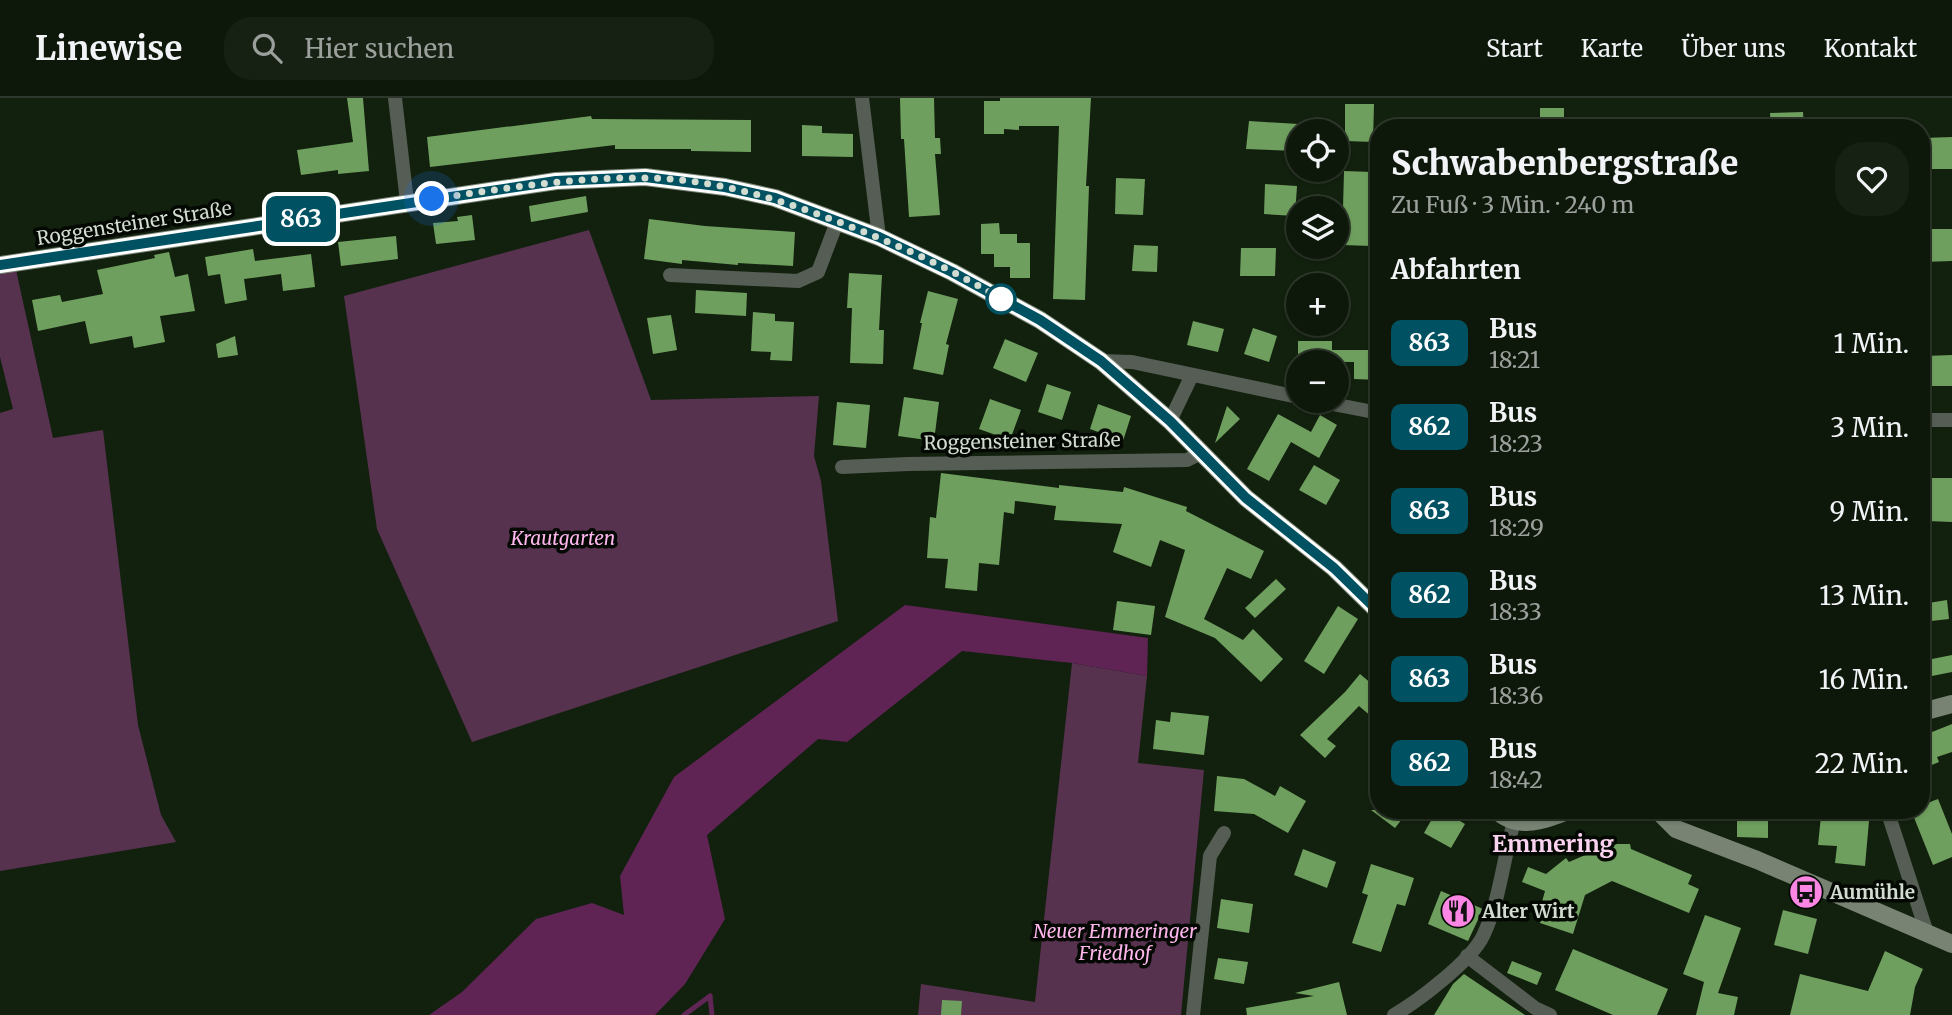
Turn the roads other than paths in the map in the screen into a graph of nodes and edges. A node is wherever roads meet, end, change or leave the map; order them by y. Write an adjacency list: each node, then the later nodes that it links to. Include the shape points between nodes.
1 (395, 98): 3 (street)
2 (862, 98): 5 (street)
3 (407, 202): 4 (street, Roggensteiner Straße, via 556,181 645,177 775,198); 6 (street, Roggensteiner Straße)
4 (837, 222): 5 (street, Roggensteiner Straße); 7 (street, via 818,272 798,281)
5 (879, 237): 8 (street, Roggensteiner Straße, via 1040,320)
6 (0, 265)
7 (670, 275)
8 (1101, 361): 9 (street, via 1132,362); 15 (street, Roggensteiner Straße)
9 (1192, 375): 10 (street); 15 (street)
10 (1286, 395)
11 (1349, 408): 12 (street)
12 (1370, 412)
13 (1930, 420): 14 (street)
14 (1952, 420)
15 (1170, 421): 16 (street, Roggensteiner Straße)
16 (1201, 453): 17 (street, Roggensteiner Straße, via 1186,460); 18 (street, Roggensteiner Straße, via 1246,498 1334,568)
17 (842, 467)
18 (1370, 603)
19 (1952, 704): 20 (street)
20 (1930, 710)
21 (1510, 819): 25 (street)
22 (1548, 819): 25 (street)
23 (1666, 819): 27 (street, via 1676,828)
24 (1890, 819): 27 (street)
25 (1514, 822): 29 (street, via 1491,916)
26 (1224, 833): 30 (street, via 1210,856)
27 (1927, 933): 28 (street)
28 (1952, 944)
29 (1467, 957): 31 (street, via 1418,1002); 32 (street)
30 (1193, 1015)
31 (1394, 1015)
32 (1550, 1015)

